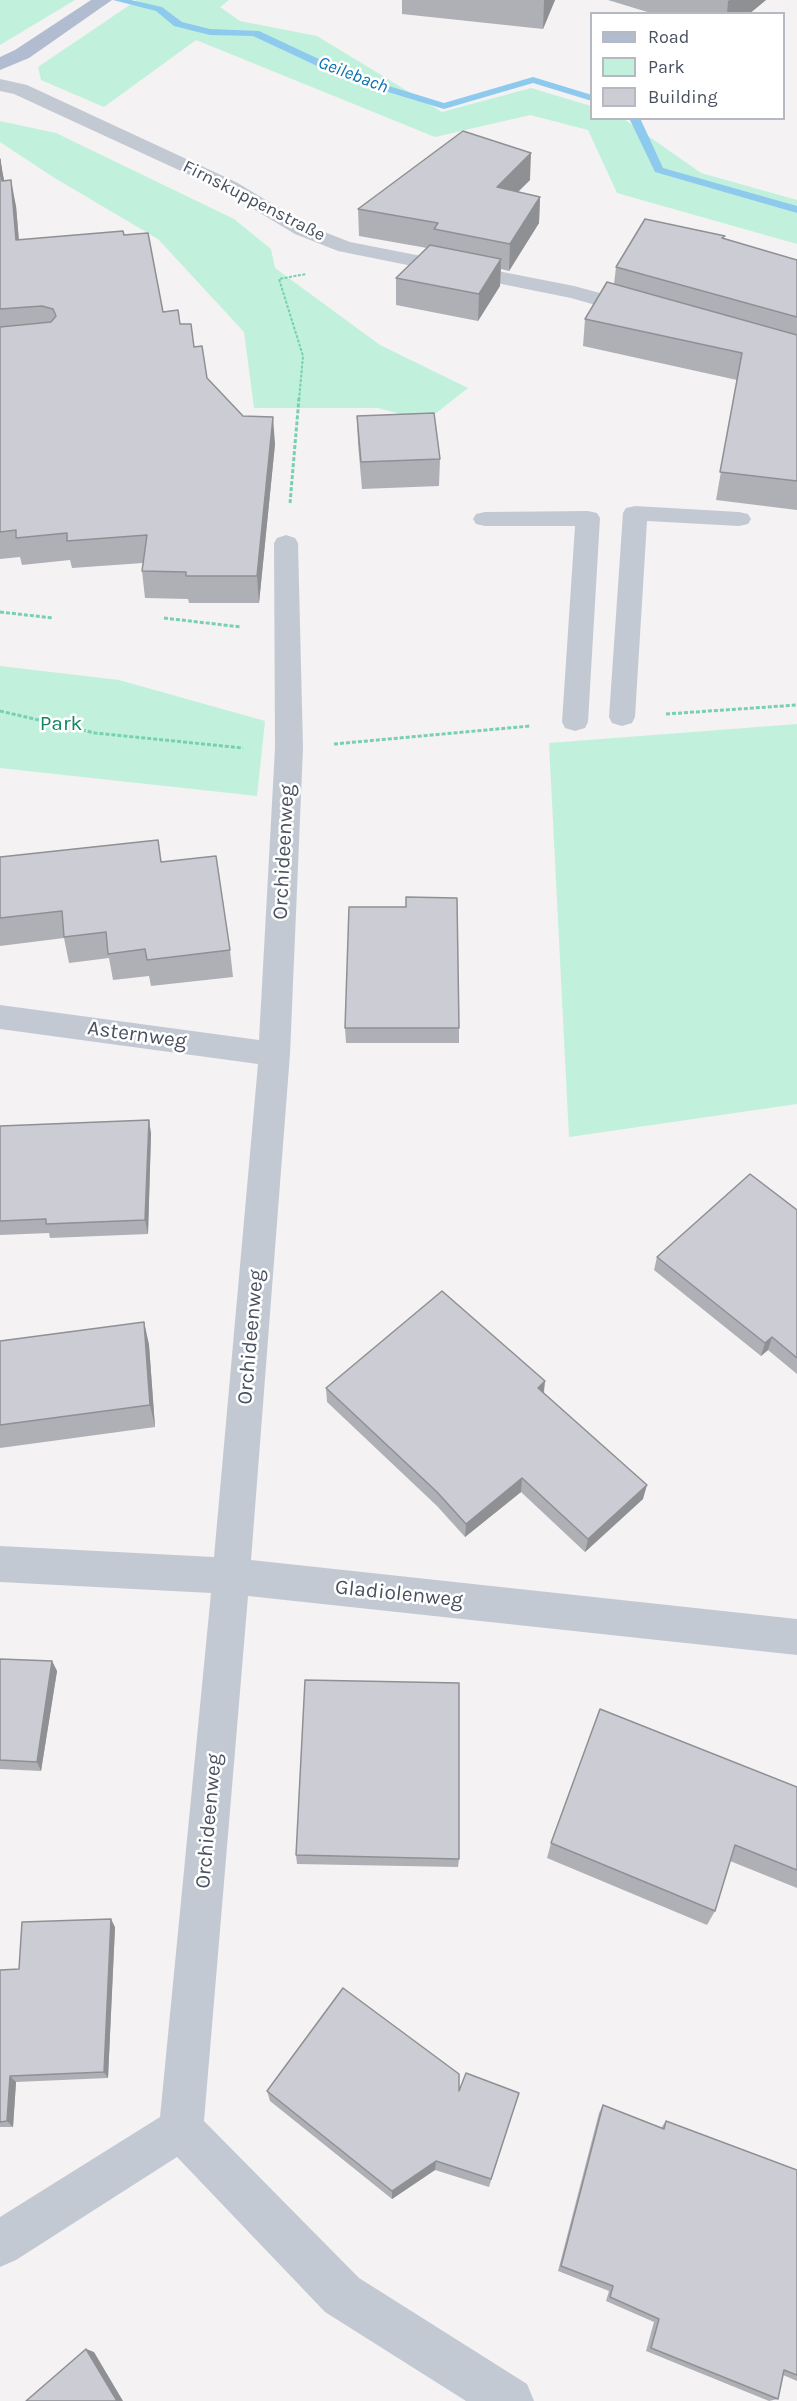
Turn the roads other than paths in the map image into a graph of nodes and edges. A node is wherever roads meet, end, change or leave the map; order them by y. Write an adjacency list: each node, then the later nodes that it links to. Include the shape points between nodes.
1 (100, 2): 2 (main road, via 22,54)
2 (0, 64)
3 (0, 85): 4 (street, Firnskuppenstraße, via 20,89 229,186 302,230 345,247 574,292)
4 (663, 317)
5 (485, 519): 9 (street, via 588,518)
6 (739, 519): 8 (street, via 635,513)
7 (286, 543): 11 (street, Orchideenweg, via 290,748)
8 (622, 717)
9 (575, 722)
10 (0, 1017): 11 (street, Asternweg)
11 (274, 1054): 13 (street, Orchideenweg)
12 (0, 1564): 13 (street, Gladiolenweg)
13 (231, 1576): 14 (street, Gladiolenweg); 15 (street, Orchideenweg)
14 (797, 1637)
15 (181, 2129): 16 (street); 17 (street, via 342,2295)
16 (0, 2244)
17 (510, 2401)

